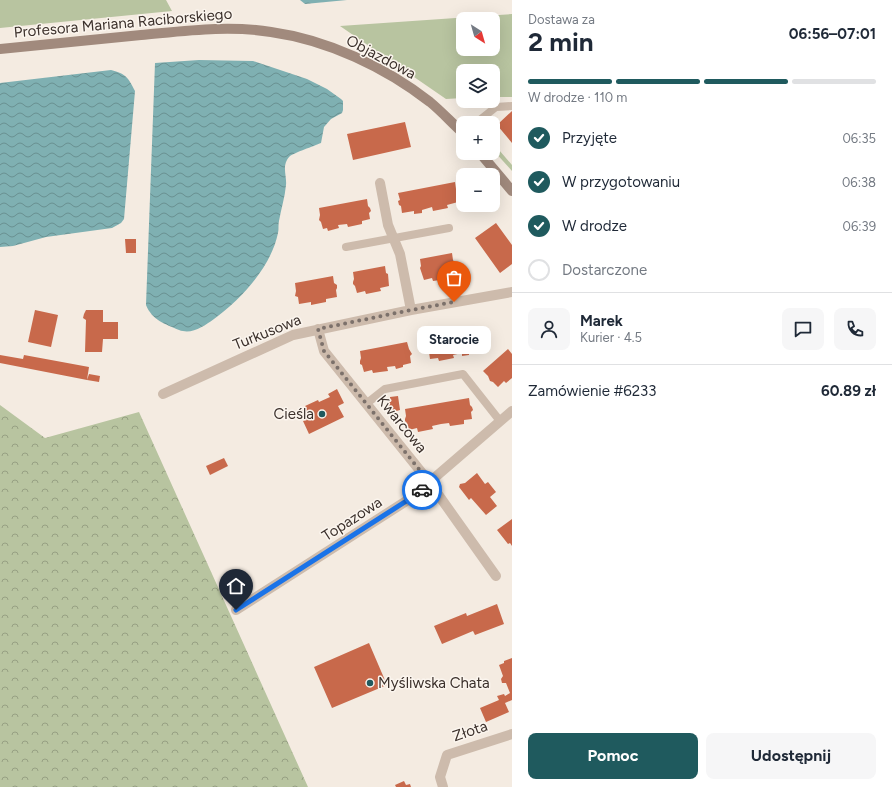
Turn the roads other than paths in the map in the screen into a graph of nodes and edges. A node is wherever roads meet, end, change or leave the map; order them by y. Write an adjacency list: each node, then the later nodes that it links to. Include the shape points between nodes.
1 (272, 32): 2 (main road, Profesora Mariana Raciborskiego, via 238,28 198,30); 5 (main road, Objazdowa, via 346,53 389,74 430,102)
2 (0, 49)
3 (512, 106): 4 (lane, via 496,107)
4 (485, 116)
5 (456, 126)
6 (486, 160): 8 (main road)
7 (380, 183): 10 (street, via 388,225)
8 (512, 191)
9 (449, 228): 10 (lane)
10 (394, 238): 11 (lane); 13 (street, via 400,254)
11 (346, 247)
12 (512, 292): 13 (street, Turkusowa)
13 (411, 310): 14 (street, Turkusowa)
14 (318, 329): 15 (street, Turkusowa, via 293,335); 16 (street, Kwarcowa, via 324,351)
15 (163, 394)
16 (366, 404): 18 (lane, via 385,389 463,374); 19 (street, Kwarcowa)
17 (512, 411): 18 (street, Topazowa)
18 (500, 421): 19 (street, Topazowa)
19 (430, 483): 20 (street, Kwarcowa); 21 (street, Topazowa, via 411,498)
20 (496, 576)
21 (236, 610)
22 (512, 734): 23 (street, Złota, via 448,755 440,777)
23 (443, 787)

